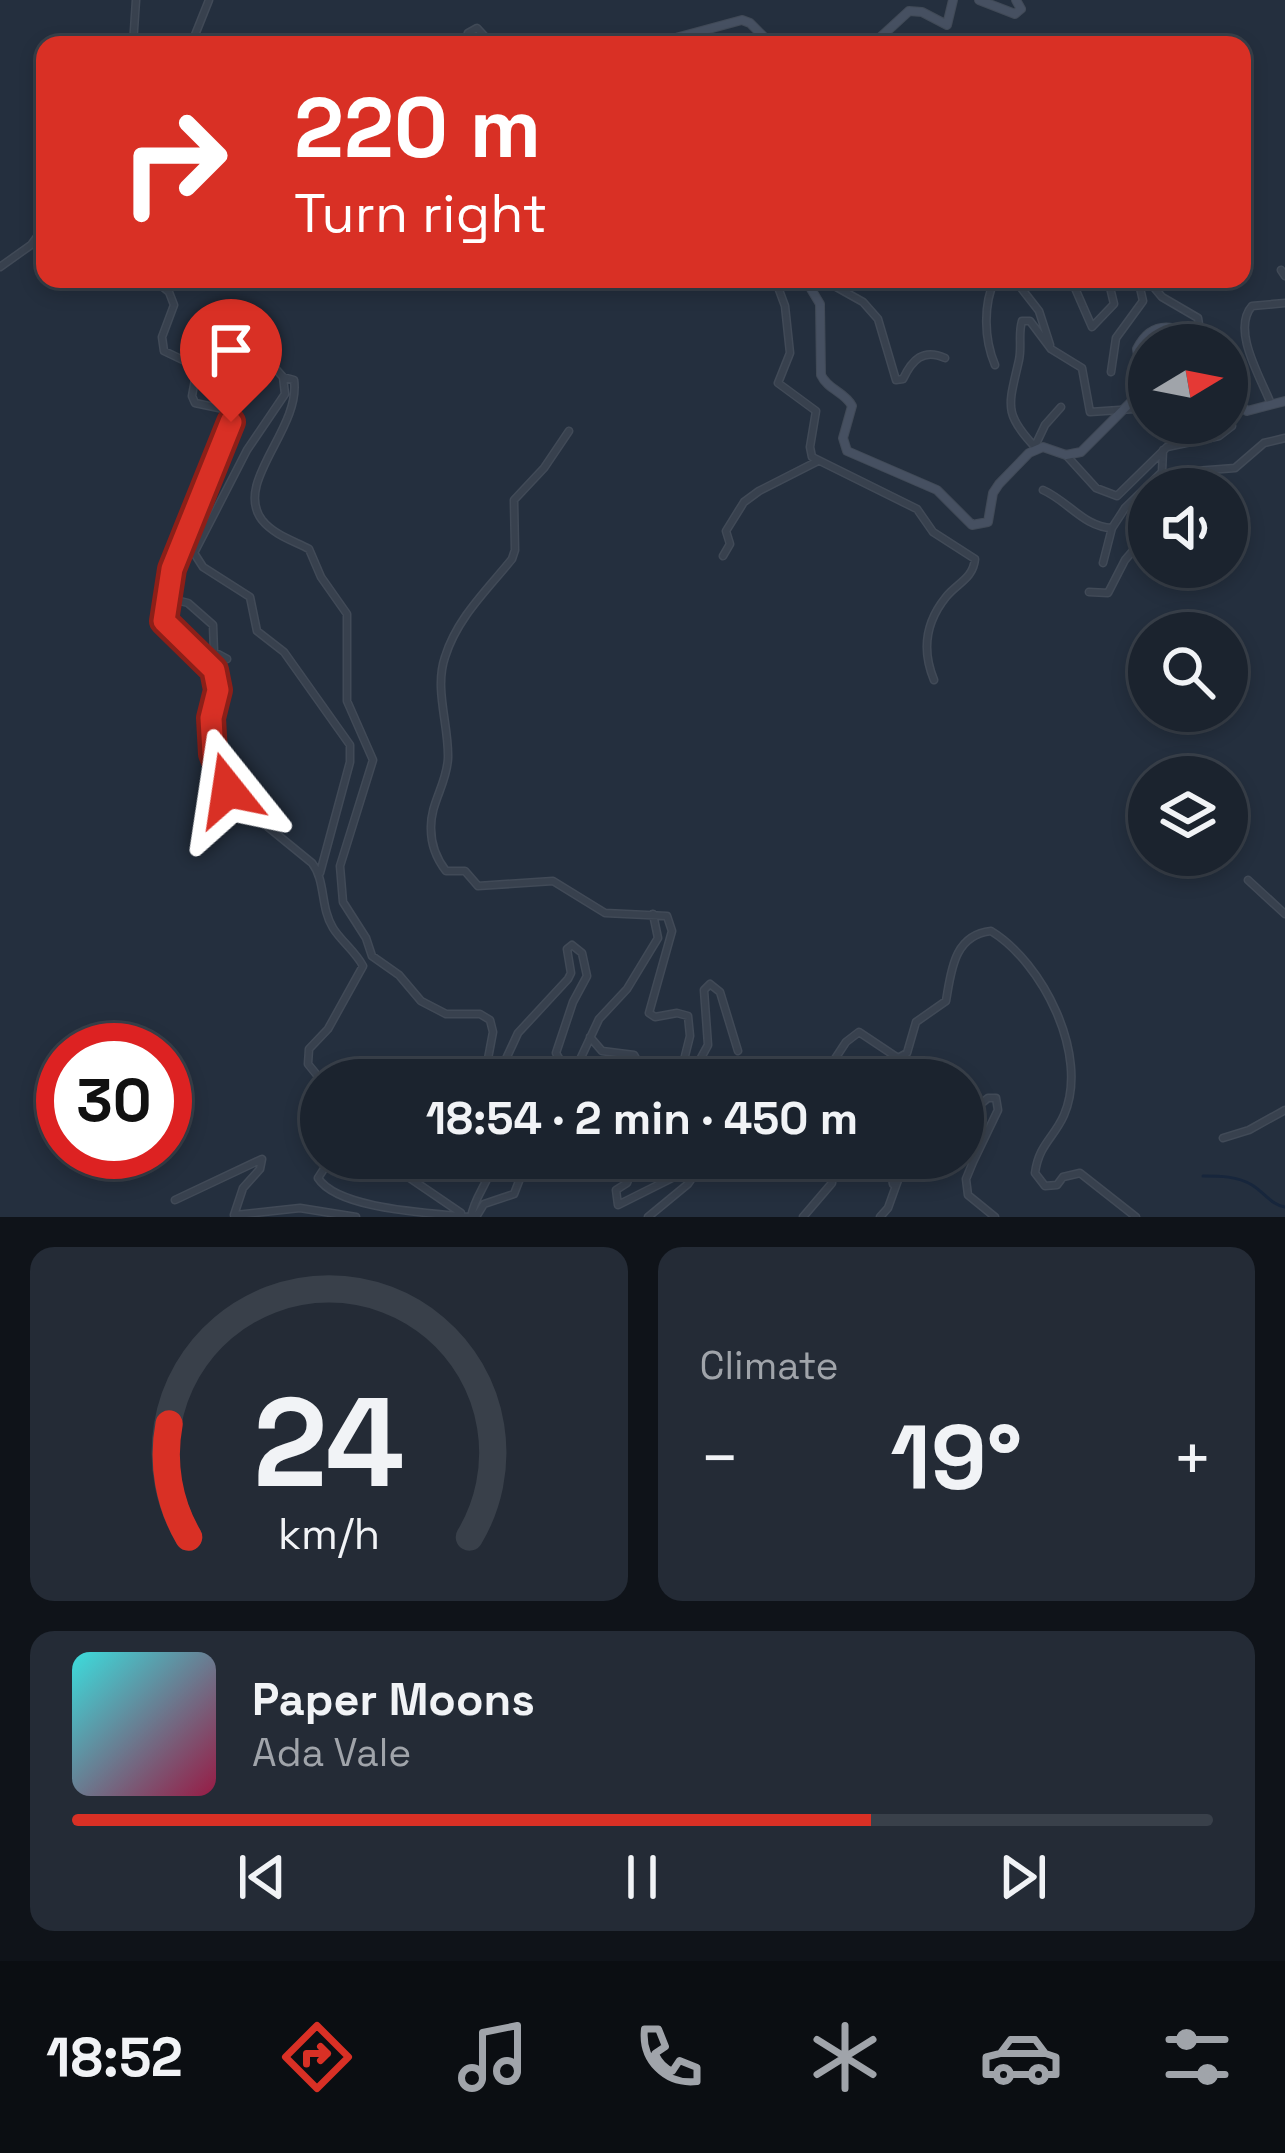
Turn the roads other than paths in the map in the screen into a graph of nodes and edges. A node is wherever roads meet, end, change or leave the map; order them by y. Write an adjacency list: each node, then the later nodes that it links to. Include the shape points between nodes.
1 (136, 0): 6 (street)
2 (209, 0): 7 (street)
3 (953, 0): 10 (street, via 947,25 909,11)
4 (980, 0): 5 (street, via 1017,14)
5 (1016, 0)
6 (134, 36)
7 (195, 36)
8 (683, 36): 9 (street, via 742,20)
9 (763, 36)
10 (882, 36)
11 (36, 238): 12 (street)
12 (0, 268)
13 (164, 288): 27 (street, via 174,305 161,345)
14 (778, 288): 44 (street, via 790,353 778,383 816,411)
15 (810, 288): 41 (street, via 820,304 821,375 852,406 843,438 853,457 937,490 979,526 988,522 993,493)
16 (838, 288): 26 (street, via 878,319 896,380 921,356)
17 (991, 288): 28 (street, via 988,347)
18 (1021, 288): 25 (street)
19 (1075, 288): 20 (street, via 1092,327 1114,304)
20 (1110, 288)
21 (1140, 288): 29 (street, via 1143,301 1116,338)
22 (1154, 288): 24 (street)
23 (1285, 302): 34 (street, via 1252,306 1244,322)
24 (1199, 324)
25 (1051, 349): 35 (street, via 1082,368 1090,412); 41 (street, via 1022,321 1008,407)
26 (945, 358)
27 (185, 361): 30 (street, via 267,358); 52 (street, via 196,374 194,403 227,410 231,422 172,569)
28 (995, 365)
29 (1111, 372)
30 (283, 376): 55 (street, via 286,394 194,553 250,597 257,631 284,652 350,746); 62 (street, via 294,380 292,400 253,495 262,519 309,549 345,607 347,701 373,760 340,866 343,902 376,962 421,1001 446,1014 490,1019)
31 (1285, 401): 34 (street)
32 (1128, 404): 35 (street)
33 (1060, 407): 41 (street)
34 (1270, 407): 37 (street)
35 (1123, 409): 36 (street); 43 (street, via 1081,452)
36 (1128, 409)
37 (1248, 410)
38 (568, 431): 57 (street, via 514,500 512,559 465,614 443,661 448,756 431,816 433,844 446,871 465,871 478,886 553,881 605,913)
39 (1285, 438): 45 (street, via 1264,443)
40 (1177, 444): 42 (street)
41 (1036, 447): 43 (street)
42 (1163, 449): 43 (street, via 1114,496); 47 (street, via 1162,472)
43 (1066, 455)
44 (816, 462): 48 (street, via 744,502 726,531); 54 (street, via 917,509 933,532 973,556 974,570 947,596 925,640)
45 (1235, 468)
46 (1043, 490): 47 (street, via 1093,525)
47 (1112, 528): 50 (street)
48 (723, 556)
49 (1128, 558): 51 (street, via 1108,593)
50 (1103, 563)
51 (1089, 592)
52 (166, 616): 53 (street, via 175,603 188,603 213,625 214,652); 55 (street, via 166,627 214,670 213,754 230,796)
53 (227, 658)
54 (934, 680)
55 (320, 873): 61 (street, via 333,929 364,969)
56 (1248, 880): 58 (street)
57 (652, 913): 59 (street, via 658,938); 67 (street, via 667,916 672,931 649,1013 683,1013 690,1022)
58 (1285, 914)
59 (590, 1037): 65 (street); 66 (street, via 602,1052)
60 (738, 1051): 68 (street, via 720,992 710,984)
61 (309, 1059)
62 (489, 1059)
63 (507, 1059): 64 (street, via 518,1033 572,973 572,945 587,976)
64 (558, 1059)
65 (580, 1059)
66 (636, 1059)
67 (684, 1059)
68 (702, 1059)
69 (835, 1059): 94 (street, via 859,1032 891,1056 907,1053 916,1022 946,1001 959,952 991,931 1048,996 1070,1046 1064,1116 1037,1155 1035,1173 1046,1186 1080,1173)
70 (984, 1101): 73 (street, via 996,1098 998,1110)
71 (1285, 1109): 72 (street)
72 (1223, 1138)
73 (984, 1139)
74 (319, 1179): 89 (street, via 372,1204)
75 (412, 1179): 89 (street)
76 (489, 1179): 89 (street)
77 (520, 1179): 89 (street, via 514,1194)
78 (628, 1179): 79 (street, via 616,1190 618,1205)
79 (670, 1179)
80 (691, 1179): 90 (street)
81 (833, 1179): 91 (street)
82 (892, 1179): 85 (street)
83 (898, 1179): 85 (street)
84 (966, 1179): 93 (street, via 968,1195)
85 (894, 1191): 92 (street)
86 (175, 1200): 87 (street, via 262,1159)
87 (233, 1216): 88 (street, via 300,1208)
88 (356, 1217)
89 (470, 1217)
90 (648, 1217)
91 (803, 1217)
92 (880, 1217)
93 (995, 1217)
94 (1136, 1217)

